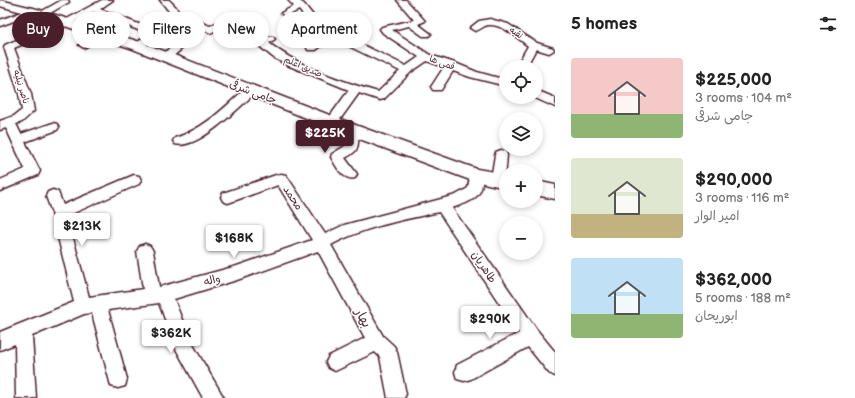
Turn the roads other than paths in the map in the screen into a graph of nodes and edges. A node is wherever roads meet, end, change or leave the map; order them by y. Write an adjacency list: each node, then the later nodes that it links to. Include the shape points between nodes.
1 (104, 0): 2 (street)
2 (109, 0): 9 (street, ناصر نیلیه)
3 (164, 0): 11 (street)
4 (401, 0): 19 (street, via 420,21)
5 (65, 2): 10 (street)
6 (0, 3): 10 (street, جامی شرقی)
7 (298, 5): 8 (street); 12 (street)
8 (315, 6)
9 (93, 9): 15 (street, ناصر نیلیه); 20 (street)
10 (38, 12)
11 (173, 12)
12 (288, 12)
13 (12, 20): 16 (street)
14 (64, 21): 15 (street, جامی شرقی)
15 (68, 22): 17 (street, جامی شرقی); 18 (street, ناصر نیلیه)
16 (0, 23)
17 (72, 23)
18 (64, 24)
19 (412, 24): 22 (street); 33 (street, قمی ها, via 385,29)
20 (138, 27)
21 (475, 28): 25 (street, نقیه, via 480,24 499,23)
22 (426, 34)
23 (270, 39): 39 (street, صدیق اعلم, via 262,43 278,56)
24 (130, 43): 27 (street, جامی شرقی)
25 (533, 45): 31 (street); 34 (street, نقیه)
26 (12, 46): 44 (street, ناصر نیلیه, via 9,47 28,111)
27 (138, 46)
28 (143, 48): 32 (street, جامی شرقی)
29 (176, 48): 32 (street)
30 (361, 48): 36 (street)
31 (548, 50)
32 (166, 57): 40 (street, جامی شرقی)
33 (426, 57): 35 (street, قمی ها); 36 (street, صدیق اعلم)
34 (525, 60)
35 (451, 65): 37 (street, قمی ها); 38 (street)
36 (407, 70): 39 (street, صدیق اعلم, via 380,96)
37 (499, 82)
38 (437, 87)
39 (356, 89): 43 (street)
40 (250, 91): 43 (street, جامی شرقی); 48 (street, via 221,117)
41 (543, 97): 42 (street)
42 (555, 103)
43 (332, 122): 46 (street, جامی شرقی)
44 (5, 124): 47 (street)
45 (53, 127): 47 (street)
46 (352, 130): 51 (street, via 351,148 337,156); 52 (street, جامی شرقی)
47 (18, 140): 55 (street, via 33,171)
48 (186, 141)
49 (501, 156): 50 (street)
50 (501, 164)
51 (350, 174)
52 (476, 175): 53 (street, جامی شرقی); 60 (street, واله, via 474,191 461,199)
53 (499, 179)
54 (134, 180): 61 (street)
55 (0, 186)
56 (543, 189): 57 (street)
57 (555, 192)
58 (53, 196): 61 (street)
59 (228, 197): 62 (street, محمد, via 281,179)
60 (442, 205): 62 (street, واله, via 344,231); 67 (street, طاهریان)
61 (59, 213): 65 (street)
62 (322, 243): 64 (street, واله, via 237,272); 69 (street, بهار)
63 (145, 251): 64 (street)
64 (158, 294): 65 (street, واله); 76 (street, via 182,343)
65 (90, 305): 66 (street, واله); 73 (street)
66 (23, 332): 68 (street, واله); 75 (street)
67 (531, 336): 71 (street, طاهریان); 72 (street)
68 (0, 341)
69 (377, 342): 70 (street); 74 (street, بهار, via 388,352)
70 (335, 362)
71 (555, 367)
72 (464, 372)
73 (118, 380)
74 (396, 394)
75 (26, 398)
76 (214, 398)

